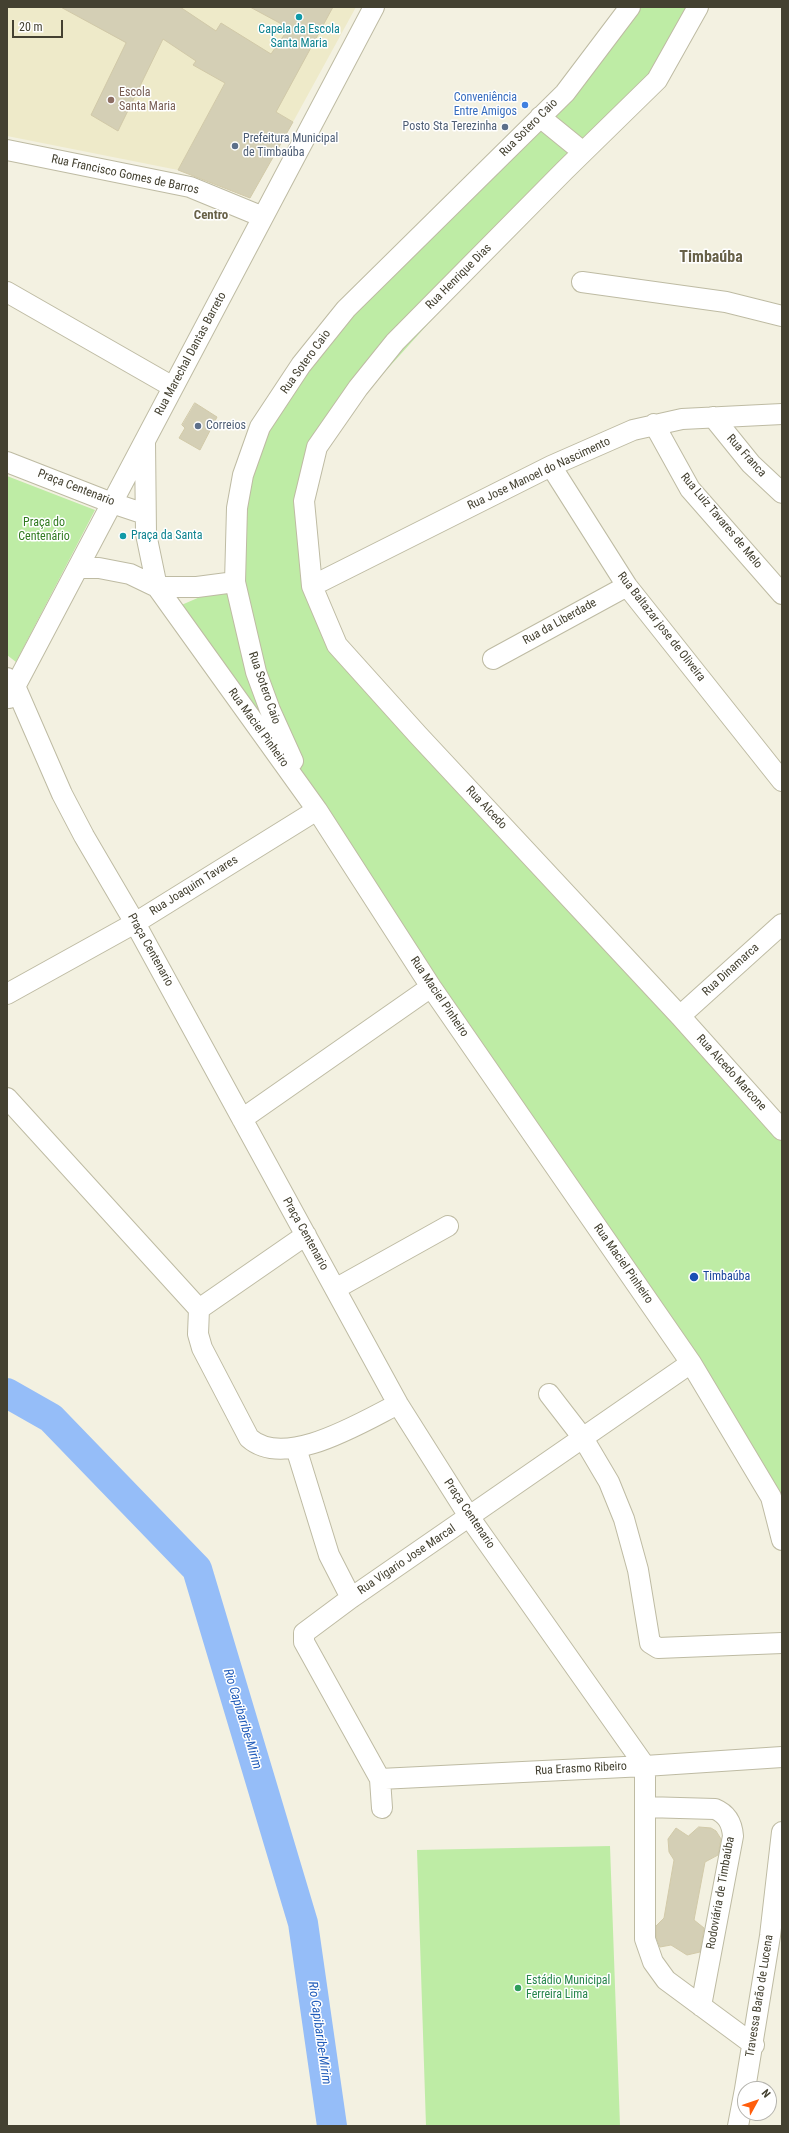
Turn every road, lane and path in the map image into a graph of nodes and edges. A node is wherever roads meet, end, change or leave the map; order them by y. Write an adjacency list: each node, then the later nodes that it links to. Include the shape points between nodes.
1 (374, 7): 7 (street, Rua Marechal Dantas Barreto)
2 (630, 7): 4 (street, Rua Sotero Caio, via 565,93)
3 (698, 7): 6 (street, Rua Henrique Dias, via 657,80)
4 (540, 117): 6 (street); 22 (street, Rua Sotero Caio, via 346,309 301,365 264,420 243,475 237,508)
5 (7, 150): 7 (street, Rua Francisco Gomes de Barros, via 190,187)
6 (583, 152): 23 (street, Rua Henrique Dias, via 395,342 358,388 317,447 304,501)
7 (263, 217): 11 (street, Rua Marechal Dantas Barreto)
8 (582, 282): 10 (street, via 726,302)
9 (7, 292): 11 (street)
10 (782, 316)
11 (173, 387): 15 (street, Rua Marechal Dantas Barreto)
12 (782, 414): 13 (street, Rua Jose Manoel do Nascimento)
13 (713, 417): 14 (street, Rua Jose Manoel do Nascimento); 18 (street, Rua Franca, via 751,464)
14 (654, 424): 17 (street, Rua Jose Manoel do Nascimento, via 633,430); 26 (street, Rua Luiz Tavares de Melo, via 690,489)
15 (145, 441): 19 (street, Rua Marechal Dantas Barreto); 20 (street, Rua Maciel Pinheiro)
16 (7, 462): 19 (street, Praça Centenario)
17 (551, 466): 23 (street, Rua Jose Manoel do Nascimento); 24 (street, Rua Baltazar jose de Oliveira)
18 (782, 493)
19 (112, 503): 20 (street, Praça Centenario); 21 (street, Rua Marechal Dantas Barreto)
20 (145, 514): 25 (street, Rua Maciel Pinheiro, via 146,534)
21 (78, 568): 25 (street, via 99,568 130,574); 28 (street, Rua Marechal Dantas Barreto)
22 (235, 582): 25 (street, via 197,587); 30 (street, Rua Sotero Caio, via 256,672 282,739)
23 (312, 586): 35 (street, Rua Alcedo, via 337,645)
24 (627, 586): 27 (street, Rua da Liberdade); 29 (street, Rua Baltazar jose de Oliveira)
25 (158, 587): 30 (street, Rua Maciel Pinheiro)
26 (782, 594)
27 (492, 659)
28 (10, 688): 31 (street, Praça Centenario, via 84,836)
29 (782, 781)
30 (316, 810): 31 (street, Rua Joaquim Tavares); 33 (street, Rua Maciel Pinheiro)
31 (135, 923): 34 (street, Rua Joaquim Tavares); 37 (street, Praça Centenario)
32 (782, 924): 35 (street, Rua Dinamarca)
33 (431, 986): 37 (street); 43 (street, Rua Maciel Pinheiro)
34 (7, 994)
35 (680, 1016): 38 (street, Rua Alcedo Marcone)
36 (7, 1098): 42 (street)
37 (242, 1119): 40 (street, Praça Centenario)
38 (782, 1130)
39 (448, 1226): 41 (street)
40 (306, 1236): 41 (street, Praça Centenario); 42 (street)
41 (335, 1289): 45 (street, Praça Centenario)
42 (199, 1309): 47 (street, via 198,1334 202,1348 249,1438 262,1447)
43 (691, 1363): 46 (street, Rua Vigario Jose Marcal); 49 (street, Rua Maciel Pinheiro, via 771,1497)
44 (549, 1394): 46 (street)
45 (398, 1404): 47 (street, via 323,1440); 48 (street, Praça Centenario)
46 (583, 1438): 48 (street, Rua Vigario Jose Marcal); 51 (street, via 609,1482 624,1520 638,1570 650,1643 658,1648)
47 (296, 1448): 50 (street, via 329,1555)
48 (470, 1518): 50 (street, Rua Vigario Jose Marcal); 53 (street, Praça Centenario)
49 (782, 1540)
50 (351, 1598): 54 (street, Rua Vigario Jose Marcal, via 308,1629 303,1637)
51 (782, 1643)
52 (782, 1757): 53 (street, Rua Erasmo Ribeiro)
53 (645, 1766): 54 (street, Rua Erasmo Ribeiro); 55 (street)
54 (380, 1779): 56 (street, Rua Vigario Jose Marcal)
55 (645, 1807): 58 (street, via 645,1939 653,1962 666,1980); 58 (street, Rodoviária de Timbaúba, via 715,1809 722,1812 732,1828 733,1836)
56 (382, 1808)
57 (782, 1832): 59 (street, Travessa Barão de Lucena)
58 (701, 2006): 59 (street)
59 (754, 2045): 60 (street, Travessa Barão de Lucena)
60 (747, 2081)

